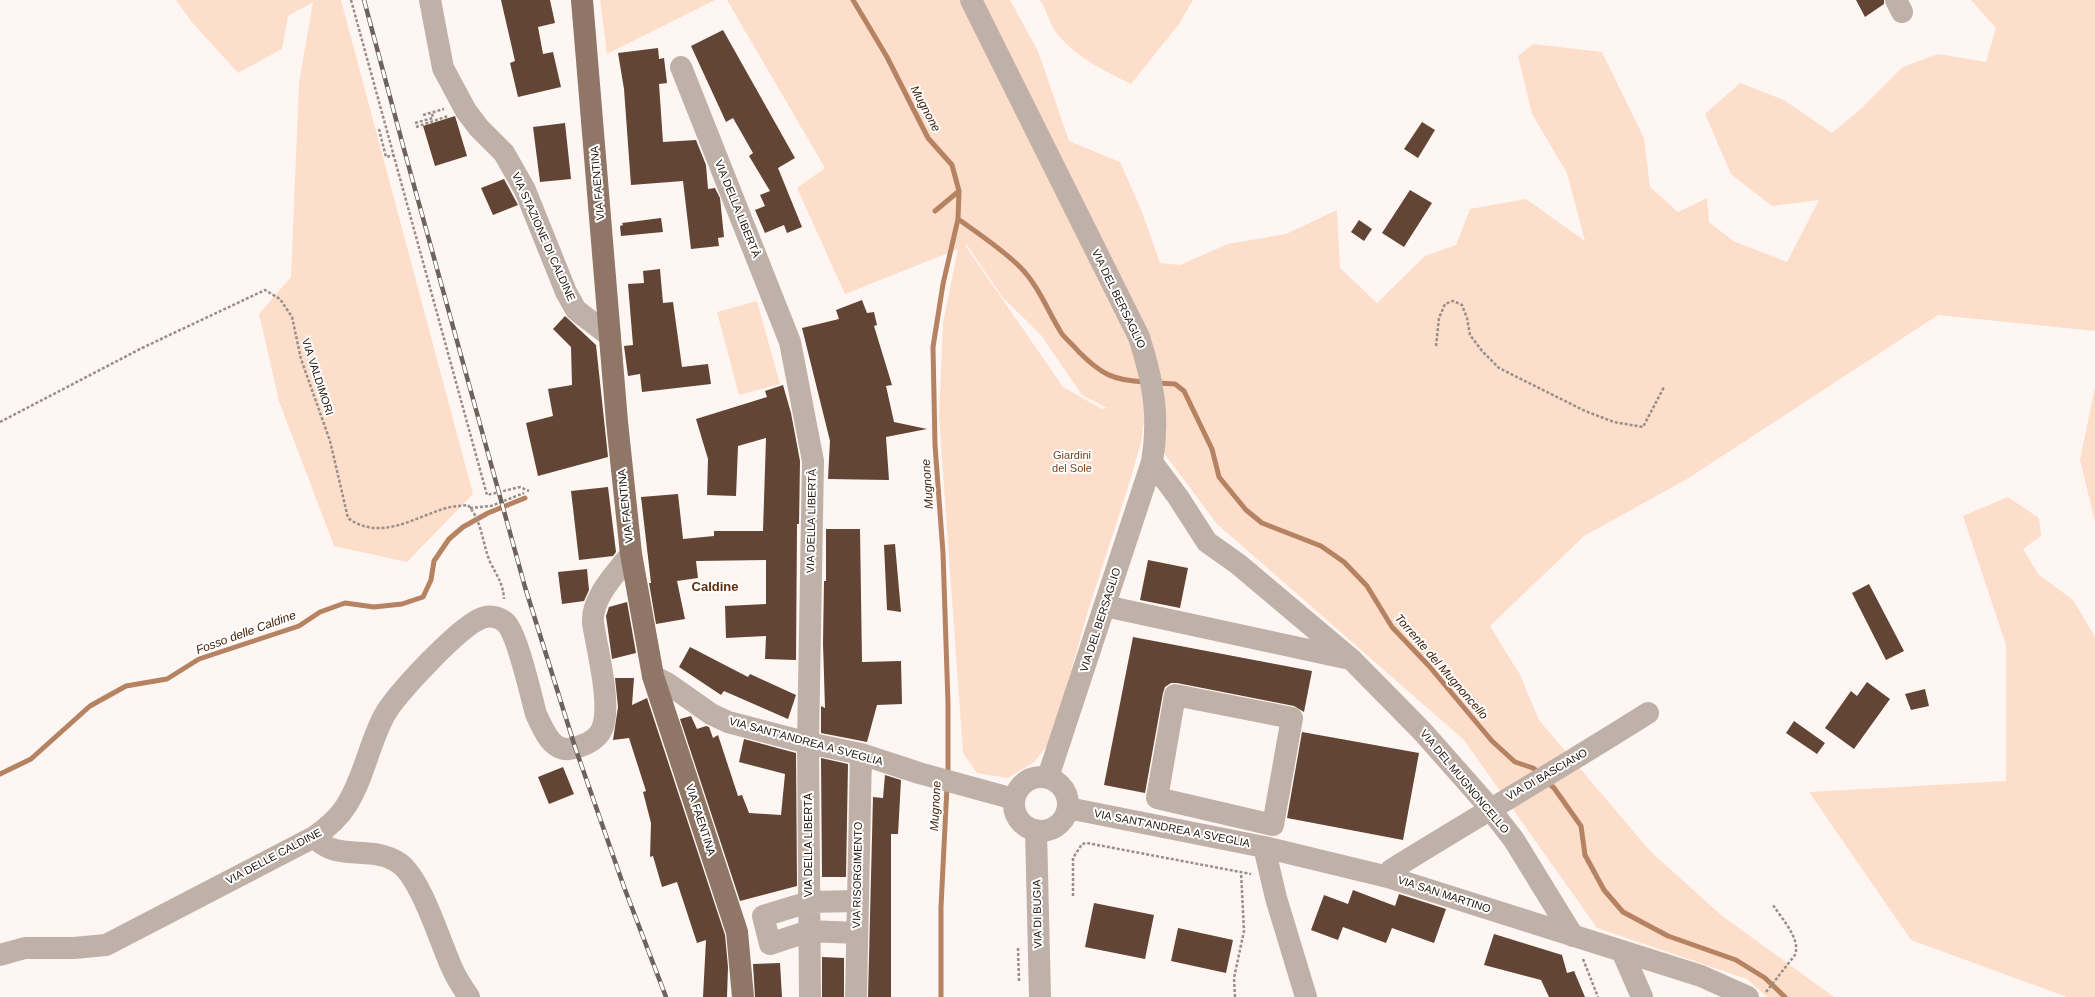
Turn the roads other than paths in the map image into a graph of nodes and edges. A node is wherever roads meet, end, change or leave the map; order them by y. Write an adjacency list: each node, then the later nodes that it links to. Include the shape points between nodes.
1 (430, 0): 5 (street, VIA STAZIONE DI CALDINE, via 443,68 479,128 504,153 525,190 566,292 576,310)
2 (582, 0): 5 (main road, VIA FAENTINA)
3 (971, 0): 6 (street, VIA DEL BERSAGLIO, via 1139,338 1152,382 1156,439)
4 (681, 67): 13 (street, VIA DELLA LIBERTÀ, via 790,342 813,460)
5 (610, 336): 7 (main road, VIA FAENTINA)
6 (1152, 462): 8 (street, VIA DEL BERSAGLIO); 9 (street, VIA DEL MUGNONCELLO, via 1207,542 1238,564)
7 (631, 554): 10 (main road, VIA FAENTINA); 20 (street, VIA DELLE CALDINE, via 593,612 605,702 602,730 593,740 575,748 562,749 553,744 536,714 508,626 501,619 493,617 478,620 449,643 385,714 348,804 330,825)
8 (1105, 606): 9 (street); 15 (street, VIA DEL BERSAGLIO)
9 (1352, 660): 18 (street, VIA DEL MUGNONCELLO, via 1422,731)
10 (653, 676): 13 (street, VIA SANT'ANDREA A SVEGLIA, via 668,683 711,714); 32 (main road, VIA FAENTINA, via 737,932)
11 (1648, 713): 18 (street, VIA DI BASCIANO, via 1566,765)
12 (1292, 718): 12 (street, via 1273,825 1157,798 1175,695)
13 (808, 743): 14 (street, VIA SANT'ANDREA A SVEGLIA); 24 (street, VIA DELLA LIBERTÀ)
14 (860, 754): 16 (street, VIA SANT'ANDREA A SVEGLIA, via 919,774); 23 (street, VIA RISORGIMENTO)
15 (1048, 777): 16 (street, via 1038,776 1029,780 1017,791); 17 (street, via 1063,787 1068,799)
16 (1014, 799): 19 (street, via 1015,812 1020,821)
17 (1068, 808): 19 (street, via 1065,817 1052,829); 21 (street, VIA SANT'ANDREA A SVEGLIA)
18 (1489, 808): 22 (street, VIA DI BASCIANO, via 1391,870); 27 (street, VIA DEL MUGNONCELLO, via 1514,840)
19 (1036, 830): 35 (street, VIA DI BUGIA)
20 (314, 837): 29 (street, VIA DELLE CALDINE, via 106,945 25,948); 31 (street, via 327,849 379,854 406,868 415,882 452,970)
21 (1264, 847): 22 (street, VIA SAN MARTINO); 36 (street, VIA SANT'ANDREA A SVEGLIA)
22 (1388, 877): 27 (street, VIA SAN MARTINO)
23 (858, 901): 24 (street); 26 (street, VIA RISORGIMENTO)
24 (809, 902): 25 (street, VIA DELLA LIBERTÀ); 25 (street, via 763,916 770,944)
25 (809, 931): 26 (street); 33 (street, VIA DELLA LIBERTÀ)
26 (857, 933): 34 (street, VIA RISORGIMENTO)
27 (1573, 936): 28 (street, VIA SAN MARTINO)
28 (1622, 951): 30 (street, VIA SAN MARTINO); 37 (street)
29 (0, 955)
30 (1756, 996)
31 (469, 997)
32 (743, 997)
33 (810, 997)
34 (856, 997)
35 (1040, 997)
36 (1306, 997)
37 (1642, 997)

